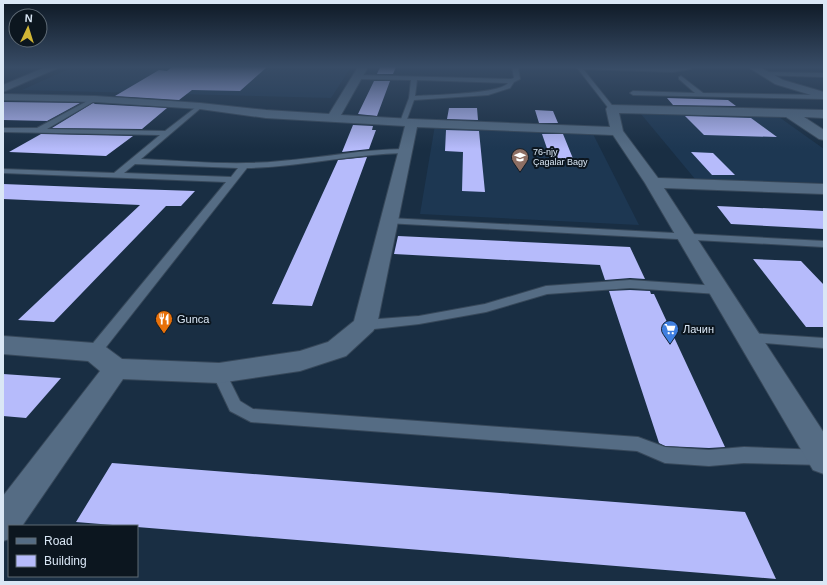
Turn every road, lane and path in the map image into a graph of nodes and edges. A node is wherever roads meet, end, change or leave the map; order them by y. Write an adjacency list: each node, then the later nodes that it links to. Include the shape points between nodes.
1 (347, 94): 14 (street)
2 (412, 94): 8 (lane)
3 (468, 94): 8 (lane)
4 (601, 94): 11 (lane)
5 (719, 94): 6 (lane)
6 (824, 96)
7 (3, 97): 9 (street)
8 (412, 98): 15 (lane)
9 (95, 99): 10 (street); 17 (lane)
10 (200, 106): 14 (street, via 266,114); 19 (lane)
11 (612, 109): 12 (street); 18 (street)
12 (789, 113): 13 (street); 20 (street)
13 (824, 114)
14 (333, 118): 15 (street)
15 (407, 122): 18 (street); 21 (street)
16 (3, 130): 17 (lane)
17 (38, 131): 19 (lane)
18 (617, 131): 27 (street)
19 (167, 133): 22 (lane)
20 (824, 136)
21 (405, 150): 23 (lane, via 371,151 281,164); 29 (street)
22 (133, 161): 23 (lane); 25 (lane)
23 (245, 165): 26 (lane)
24 (3, 171): 25 (lane)
25 (115, 176): 26 (lane)
26 (233, 180): 37 (lane)
27 (652, 183): 28 (street); 30 (street)
28 (824, 190)
29 (389, 220): 30 (lane); 33 (street)
30 (685, 236): 31 (lane); 32 (street)
31 (824, 244)
32 (718, 290): 33 (lane, via 630,284 546,290 486,308 419,320); 34 (street)
33 (365, 325): 39 (street, via 337,349 300,361)
34 (748, 338): 35 (lane); 40 (street)
35 (824, 343)
36 (3, 345): 37 (street)
37 (94, 352): 38 (street)
38 (116, 369): 39 (street); 41 (street)
39 (219, 373): 40 (lane, via 235,406 251,415 638,444 664,455 709,458 744,454)
40 (824, 459)
41 (3, 524)

